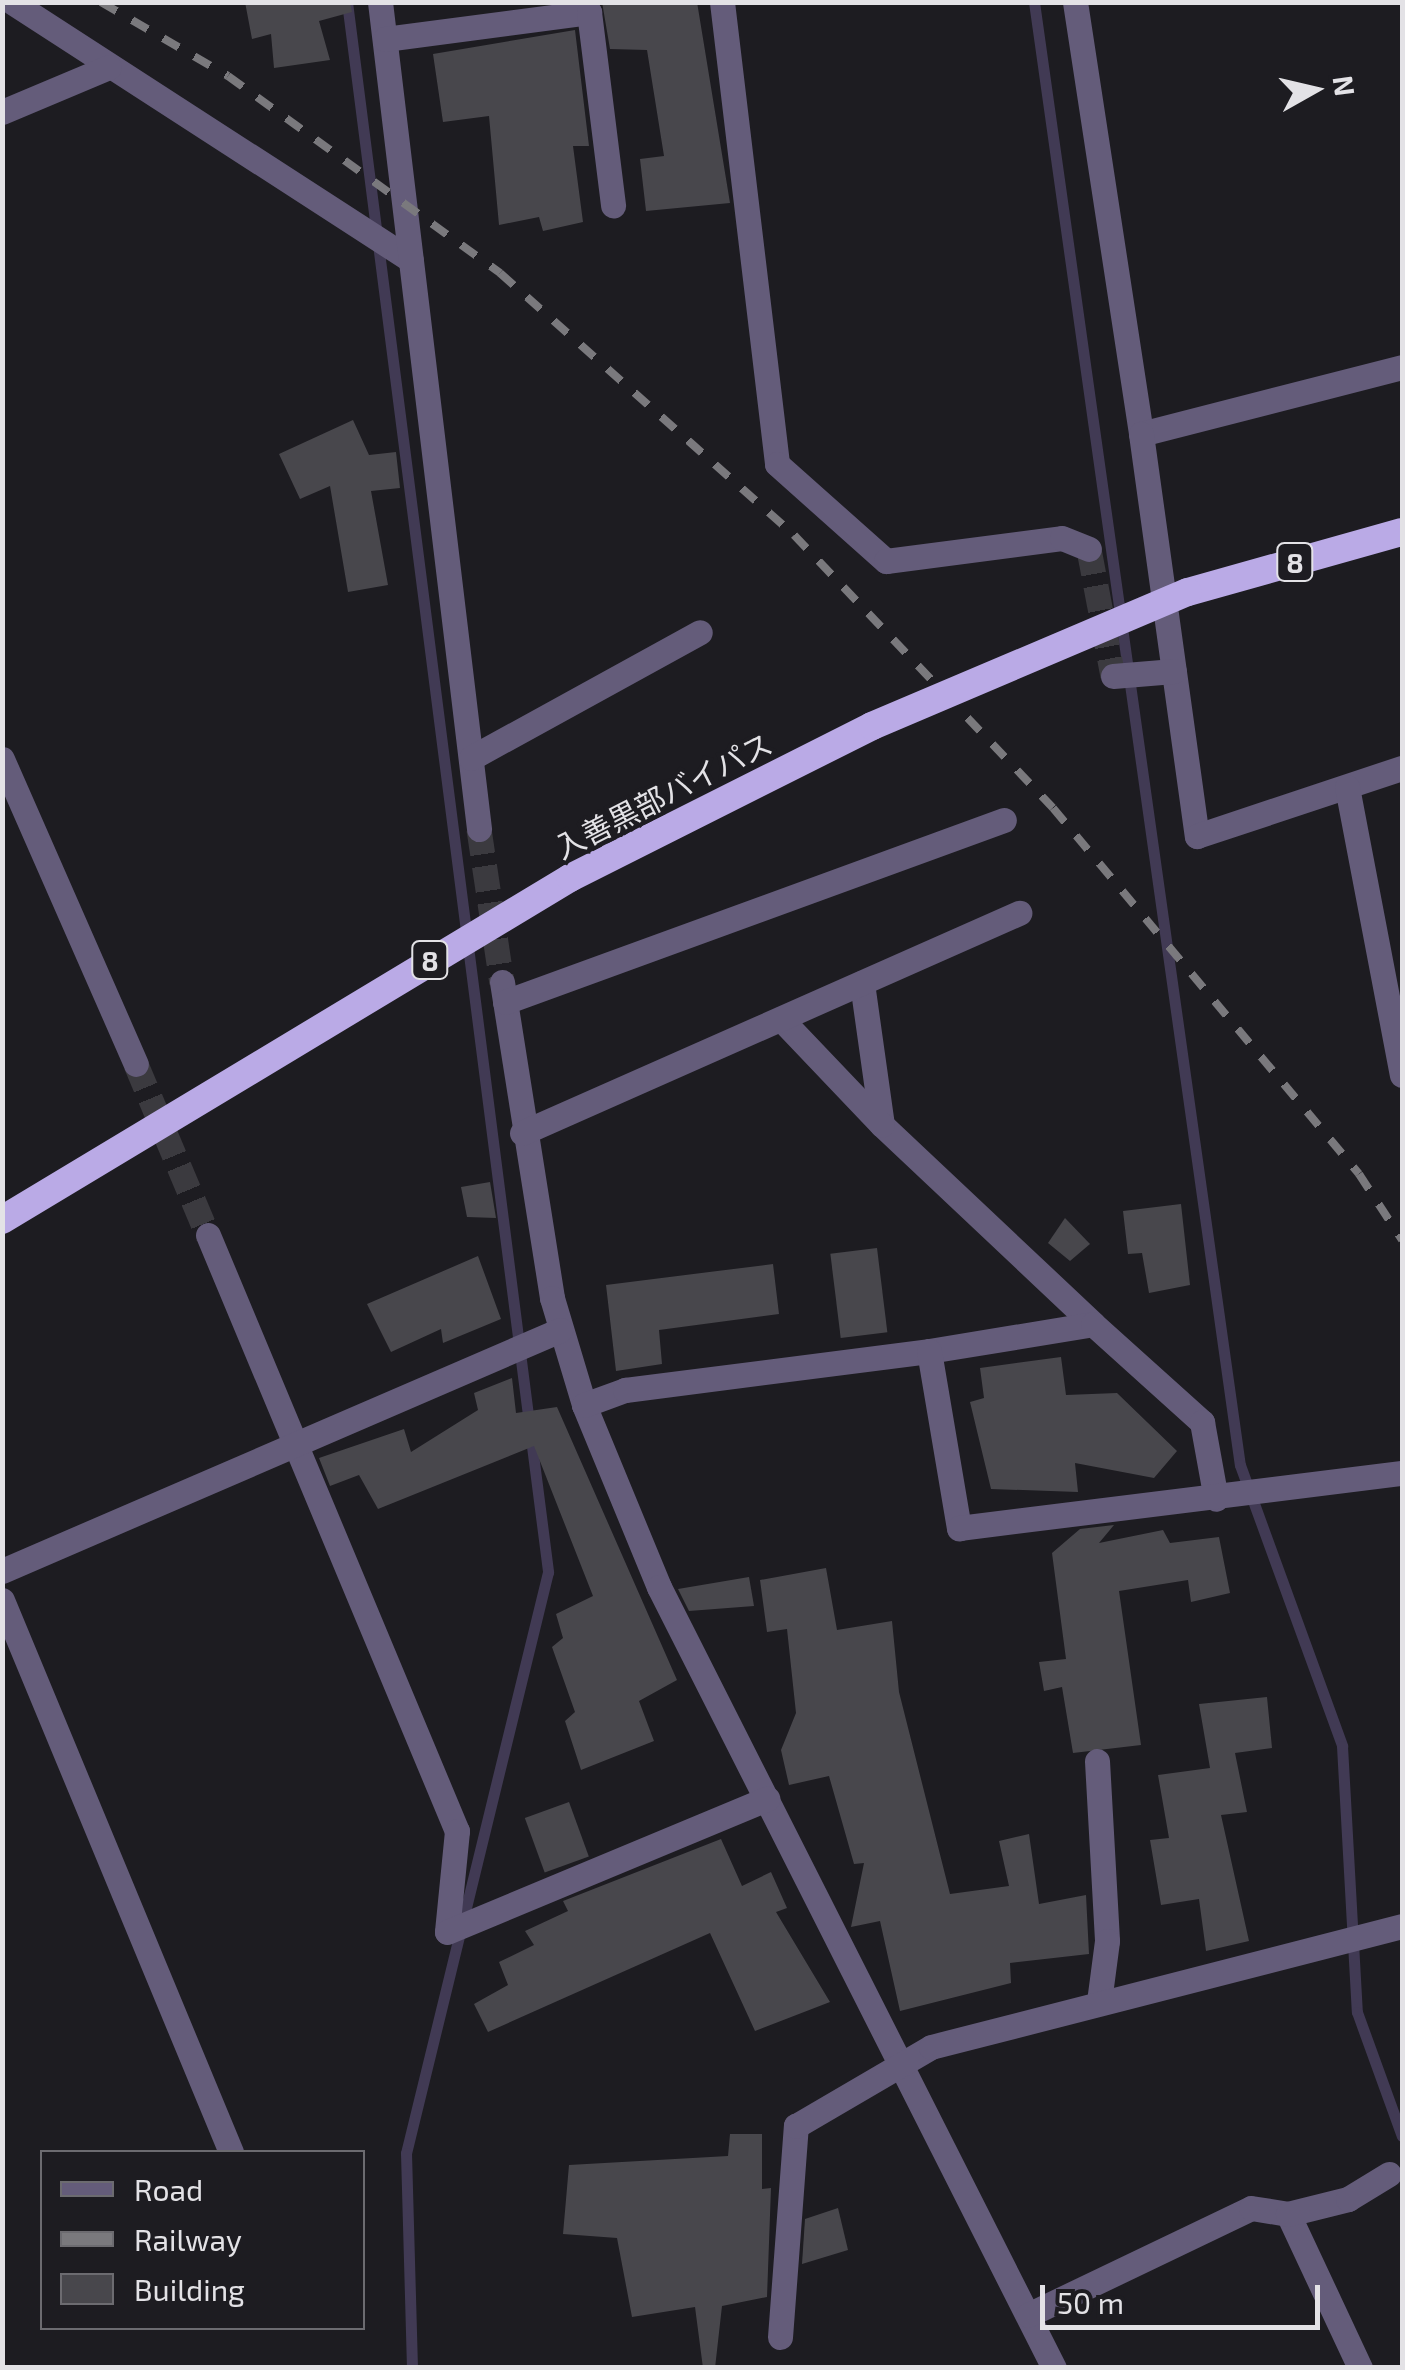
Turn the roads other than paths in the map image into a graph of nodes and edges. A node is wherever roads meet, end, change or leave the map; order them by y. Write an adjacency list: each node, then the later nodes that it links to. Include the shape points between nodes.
1 (12, 2): 6 (street)
2 (380, 2): 5 (street)
3 (722, 2): 13 (street, via 777,464 886,561 1062,538)
4 (1075, 2): 11 (street)
5 (385, 39): 8 (street, via 589,12); 9 (street)
6 (109, 68): 7 (street); 9 (street)
7 (2, 112)
8 (614, 206)
9 (411, 260): 17 (street)
10 (1402, 367): 11 (street)
11 (1141, 434): 15 (street)
12 (1402, 532): 30 (highway, 入善黒部バイパス / 8, bridge, via 1188,592 872,726 570,878)
13 (1089, 550)
14 (700, 632): 17 (street)
15 (1174, 671): 16 (street); 20 (street, via 1198,836)
16 (1113, 676)
17 (470, 758): 22 (street)
18 (2, 759): 26 (street)
19 (1402, 768): 20 (street)
20 (1348, 787): 27 (street)
21 (1004, 820): 29 (street, via 504,992)
22 (479, 830)
23 (1020, 913): 24 (street)
24 (862, 983): 25 (street); 28 (street)
25 (780, 1019): 28 (street); 29 (street)
26 (136, 1064)
27 (1402, 1075)
28 (882, 1125): 32 (street)
29 (522, 1134): 33 (street)
30 (2, 1220)
31 (208, 1235): 36 (street)
32 (1093, 1324): 34 (street); 38 (street, via 1202,1422)
33 (560, 1330): 35 (street); 36 (street)
34 (929, 1351): 35 (street, via 625,1390); 38 (street, via 958,1528)
35 (584, 1405): 42 (street, via 659,1587)
36 (293, 1447): 39 (street); 42 (street, via 457,1831 447,1932)
37 (1402, 1473): 38 (street)
38 (1216, 1499)
39 (2, 1571)
40 (2, 1600): 46 (street)
41 (1097, 1761): 44 (street, via 1106,1941)
42 (767, 1799): 45 (street)
43 (1402, 1926): 44 (street)
44 (1099, 2002): 45 (street, via 931,2047)
45 (900, 2064): 49 (street); 50 (street, via 796,2126)
46 (230, 2150)
47 (1389, 2174): 48 (street, via 1348,2199)
48 (1288, 2214): 49 (street, via 1250,2208); 52 (street)
49 (1028, 2315): 51 (street)
50 (780, 2337)
51 (1054, 2368)
52 (1360, 2368)

